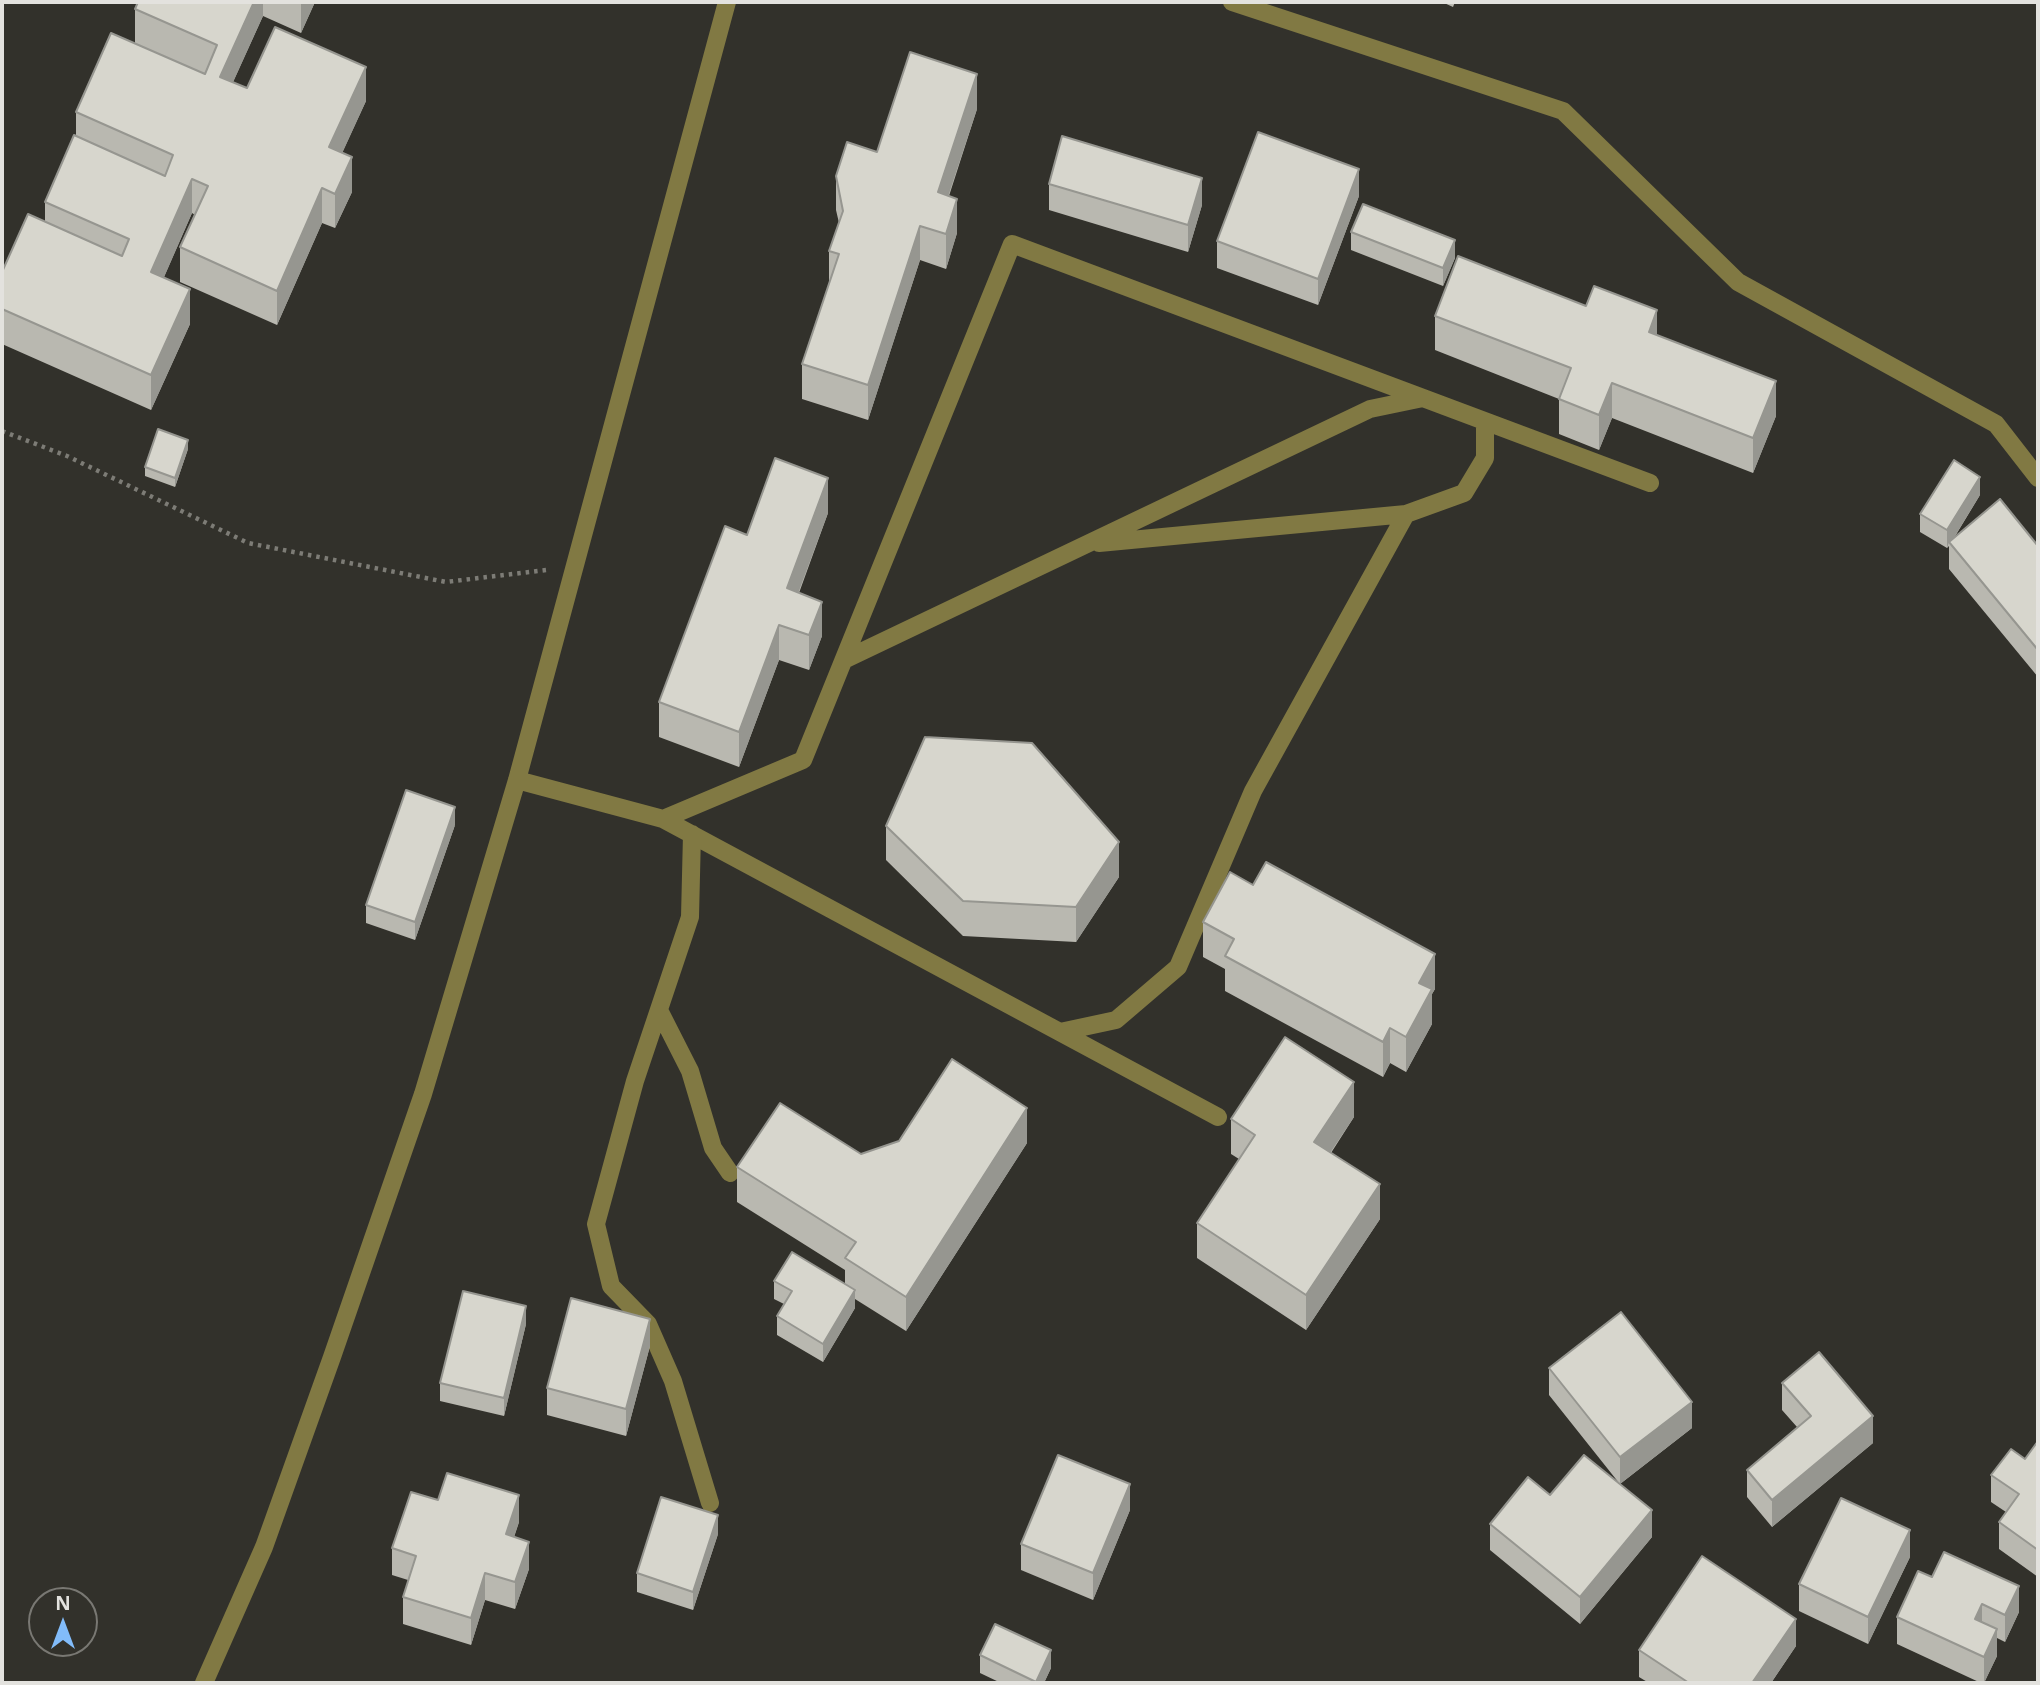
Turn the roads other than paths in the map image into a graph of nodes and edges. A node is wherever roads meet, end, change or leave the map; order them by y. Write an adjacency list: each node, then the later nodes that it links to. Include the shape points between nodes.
1 (727, 2): 10 (street)
2 (1232, 2): 5 (street, via 1563,111 1738,282 1996,424)
3 (1423, 398): 4 (street); 8 (street, via 1370,409); 9 (street, via 1012,243)
4 (1485, 421): 6 (street); 7 (street, via 1485,458 1464,493)
5 (2038, 478)
6 (1650, 483)
7 (1406, 514): 8 (street); 14 (street, via 1253,791 1178,967 1116,1020)
8 (1088, 544): 9 (street)
9 (844, 660): 11 (street, via 803,760)
10 (517, 780): 11 (street); 18 (street, via 423,1094 332,1357 264,1547)
11 (663, 819): 12 (street)
12 (692, 834): 13 (street, via 690,917); 14 (street)
13 (659, 1010): 16 (street, via 690,1071 713,1147); 17 (street, via 596,1224 611,1286 648,1324 673,1381)
14 (1060, 1032): 15 (street)
15 (1218, 1117)
16 (730, 1173)
17 (710, 1503)
18 (204, 1683)

